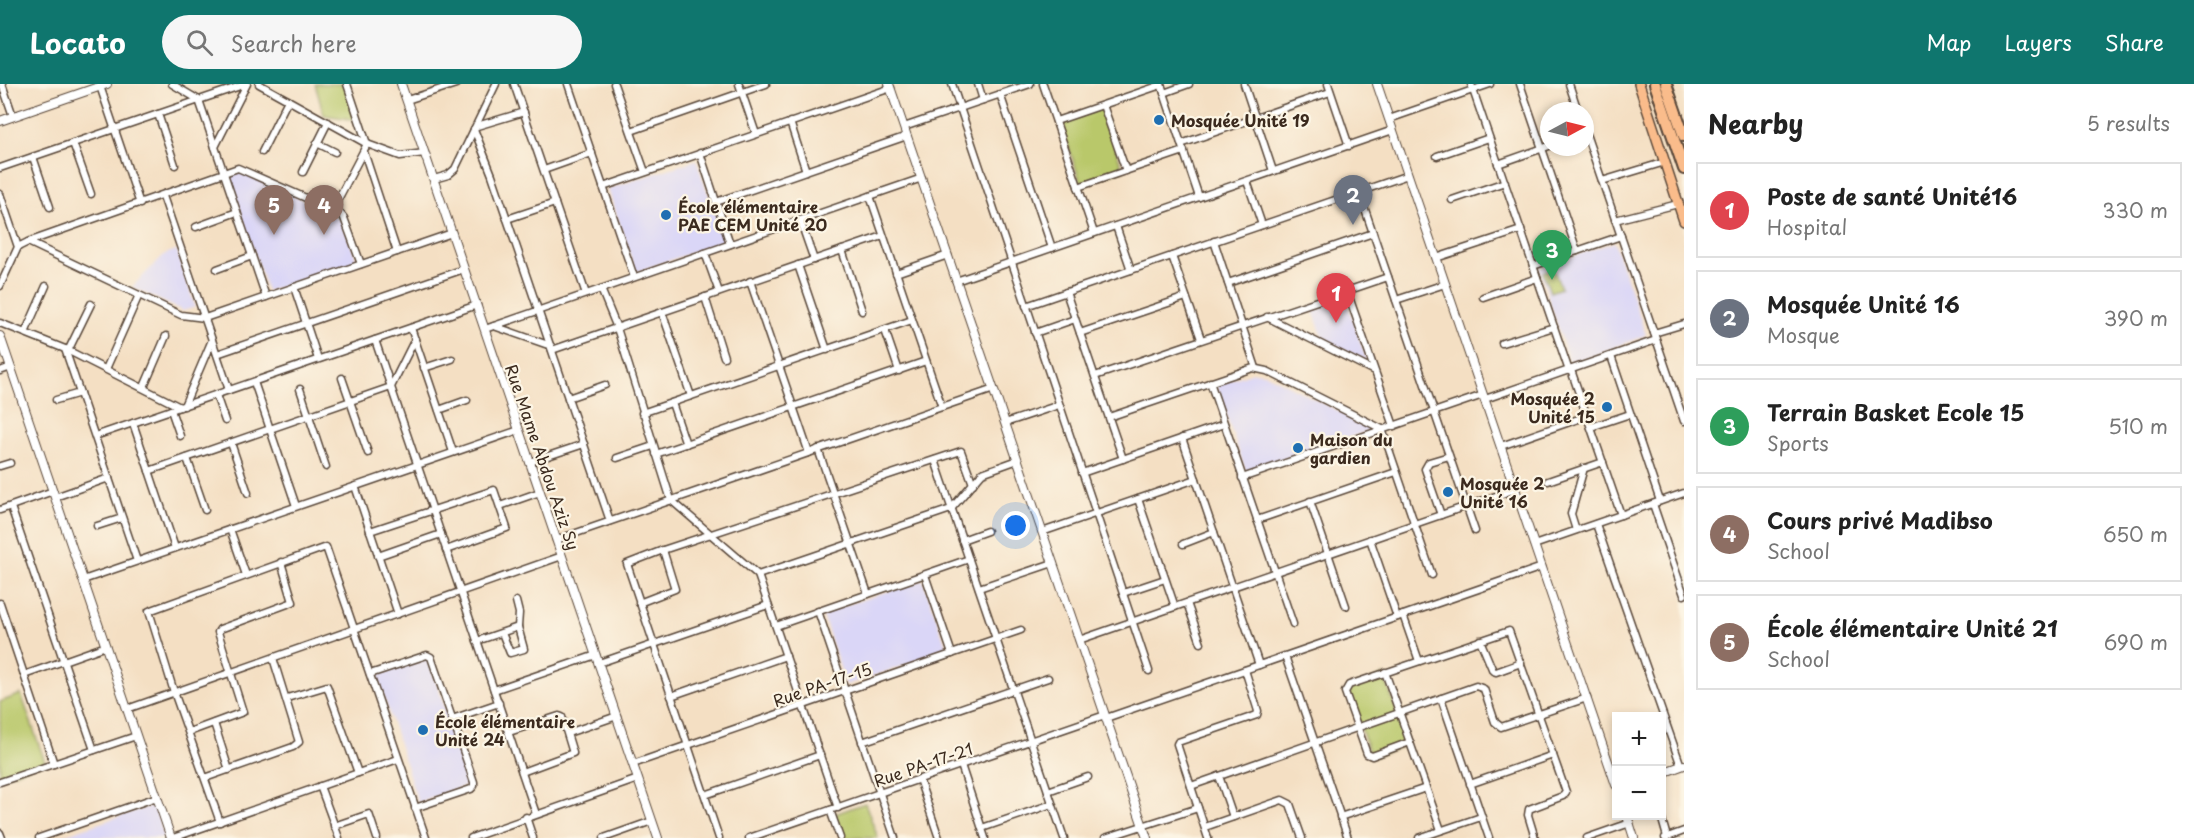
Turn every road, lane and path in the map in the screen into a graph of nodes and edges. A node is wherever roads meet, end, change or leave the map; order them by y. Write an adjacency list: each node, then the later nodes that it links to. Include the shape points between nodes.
1 (2, 84): 45 (street)
2 (172, 84): 36 (street)
3 (246, 84): 36 (street); 67 (street)
4 (259, 84): 37 (street)
5 (347, 84): 64 (street)
6 (402, 84): 38 (street, Rue Mame Abdou Aziz Sy)
7 (456, 84): 38 (street)
8 (496, 84): 53 (street)
9 (514, 84): 43 (street)
10 (568, 84): 74 (street)
11 (614, 84): 56 (street)
12 (739, 84): 32 (street)
13 (766, 84): 32 (street)
14 (952, 84): 42 (street)
15 (978, 84): 39 (street)
16 (1030, 84): 35 (street)
17 (1043, 84): 49 (street)
18 (1161, 84): 34 (street); 41 (street)
19 (1189, 84): 34 (street)
20 (1244, 84): 46 (street)
21 (1328, 84): 33 (street)
22 (1377, 84): 47 (street)
23 (1490, 84): 31 (street)
24 (1520, 84): 61 (street)
25 (1569, 84): 40 (street)
26 (1639, 84): 80 (main road)
27 (1655, 84): 84 (highway)
28 (1666, 84): 59 (highway)
29 (103, 85): 45 (street); 54 (street)
30 (890, 86): 51 (street); 52 (street)
31 (1472, 87): 47 (street); 60 (street)
32 (742, 92): 56 (street); 57 (street)
33 (1330, 92): 46 (street); 66 (street)
34 (1164, 93): 65 (street)
35 (1000, 94): 39 (street); 131 (street)
36 (199, 100): 44 (street); 67 (street)
37 (288, 100): 50 (street); 70 (street)
38 (407, 100): 73 (street, Rue Mame Abdou Aziz Sy)
39 (983, 100): 42 (street)
40 (1575, 102)
41 (1103, 105): 49 (street); 87 (street)
42 (960, 108): 52 (street); 141 (street)
43 (524, 112): 53 (street); 85 (street)
44 (158, 114): 54 (street); 82 (street)
45 (13, 116): 48 (street)
46 (1255, 118): 65 (street); 88 (street)
47 (1389, 119): 55 (street)
48 (0, 121)
49 (1056, 121): 99 (street)
50 (328, 122): 63 (street); 64 (street)
51 (790, 122): 57 (street); 86 (street)
52 (904, 127): 58 (street)
53 (476, 128): 94 (street, via 455,169); 114 (street)
54 (114, 129): 62 (street); 109 (street)
55 (1393, 130): 66 (street); 92 (street)
56 (630, 131): 90 (street)
57 (756, 134): 75 (street)
58 (907, 136): 86 (street); 93 (street)
59 (1684, 136)
60 (1489, 138): 76 (street); 81 (street)
61 (1540, 142)
62 (73, 143): 79 (street); 102 (street)
63 (317, 143): 71 (street); 89 (street)
64 (367, 144): 72 (street); 73 (street, via 400,156)
65 (1181, 144): 69 (street)
66 (1348, 146): 88 (street)
67 (215, 147): 91 (street)
68 (1540, 149): 81 (street)
69 (1184, 151): 87 (street); 105 (street)
70 (262, 152)
71 (335, 152)
72 (364, 152): 112 (street); 134 (street)
73 (425, 153): 94 (street, Rue Mame Abdou Aziz Sy)
74 (592, 153): 85 (street); 98 (street)
75 (700, 153): 90 (street); 107 (street)
76 (1437, 156)
77 (1545, 156): 133 (street)
78 (1593, 156): 96 (street)
79 (33, 157): 83 (street); 111 (street)
80 (1665, 162): 96 (street); 110 (main road)
81 (1498, 164): 97 (street)
82 (175, 165)
83 (0, 168)
84 (1684, 169)
85 (544, 170): 108 (street)
86 (806, 171): 107 (street)
87 (1126, 171): 99 (street)
88 (1274, 171): 95 (street)
89 (303, 172)
90 (645, 172): 98 (street)
91 (224, 174): 103 (street); 112 (street, via 242,168); 113 (street)
92 (1408, 175): 100 (street); 139 (street)
93 (921, 178): 104 (street); 136 (street)
94 (434, 179): 122 (street, Rue Mame Abdou Aziz Sy)
95 (1247, 181): 105 (street); 118 (street)
96 (1602, 181): 116 (street)
97 (1504, 182): 106 (street); 121 (street)
98 (603, 187): 149 (street)
99 (1078, 187): 123 (street)
100 (1359, 192): 118 (street); 124 (street)
101 (0, 194): 130 (street)
102 (91, 194)
103 (163, 196): 109 (street); 177 (street)
104 (870, 196): 115 (street); 125 (street)
105 (1200, 197): 119 (street)
106 (1452, 200)
107 (716, 202): 129 (street)
108 (555, 203): 114 (street); 163 (street)
109 (140, 204): 128 (street)
110 (1678, 204): 116 (street); 117 (main road)
111 (50, 207)
112 (333, 209): 142 (street, via 342,215)
113 (237, 212): 120 (street); 137 (street)
114 (507, 219): 173 (street)
115 (800, 220): 129 (street); 140 (street)
116 (1615, 220): 126 (street)
117 (1684, 221)
118 (1262, 225): 127 (street)
119 (1116, 226): 123 (street); 147 (street)
120 (196, 227)
121 (1521, 230): 139 (street); 144 (street)
122 (452, 233): 134 (street); 146 (street, Rue Mame Abdou Aziz Sy)
123 (1094, 233): 131 (street)
124 (1373, 233): 150 (street); 154 (street)
125 (883, 236): 132 (street); 148 (street)
126 (1621, 236): 133 (street); 192 (street)
127 (1214, 241): 138 (street); 154 (street)
128 (28, 242): 130 (street); 164 (street)
129 (730, 244): 135 (street)
130 (18, 247): 156 (street)
131 (1052, 248): 141 (street)
132 (842, 250): 140 (street); 174 (street)
133 (1576, 251): 144 (street)
134 (397, 252): 142 (street)
135 (705, 253): 149 (street); 161 (street)
136 (948, 255): 148 (street); 153 (street)
137 (252, 256): 145 (street); 165 (street)
138 (1172, 256): 147 (street); 167 (street)
139 (1436, 258): 155 (street)
140 (814, 260): 143 (street)
141 (1011, 262): 153 (street); 172 (street)
142 (361, 264): 158 (street)
143 (798, 265): 152 (street); 203 (street)
144 (1533, 266): 151 (street)
145 (217, 268)
146 (464, 268): 171 (street, Rue Mame Abdou Aziz Sy); 181 (street)
147 (1131, 270): 162 (street)
148 (896, 273): 179 (street)
149 (634, 277): 159 (street)
150 (1388, 277): 160 (street); 169 (street)
151 (1537, 278): 168 (street); 185 (street)
152 (750, 281): 161 (street); 210 (street)
153 (957, 281): 227 (street)
154 (1228, 283): 183 (street)
155 (1445, 284): 169 (street); 232 (street)
156 (0, 286)
157 (46, 286): 189 (street)
158 (294, 287): 165 (street); 181 (street)
159 (601, 289): 163 (street); 187 (street)
160 (1347, 291): 176 (street); 218 (street)
161 (719, 292): 166 (street)
162 (1066, 292): 172 (street); 178 (street)
163 (586, 294): 173 (street)
164 (139, 295): 177 (street, via 180,315); 214 (street)
165 (266, 297): 177 (street)
166 (705, 297): 175 (street); 206 (street)
167 (1186, 297): 191 (street); 196 (street)
168 (1483, 297)
169 (1396, 300): 244 (street)
170 (91, 304): 202 (street)
171 (477, 305): 184 (street, Rue Mame Abdou Aziz Sy); 186 (street)
172 (1026, 306): 190 (street)
173 (538, 310): 184 (street); 201 (street)
174 (862, 311)
175 (662, 312): 187 (street); 231 (street)
176 (1267, 317): 183 (street); 218 (street)
177 (205, 318): 197 (street)
178 (1075, 319): 190 (street); 191 (street)
179 (912, 320): 188 (street); 209 (street)
180 (0, 323): 189 (street)
181 (306, 323): 204 (street); 207 (street)
182 (1684, 324): 192 (street)
183 (1242, 325): 196 (street); 213 (street)
184 (489, 327): 201 (street); 259 (street, Rue Mame Abdou Aziz Sy)
185 (1554, 327): 200 (street); 215 (street)
186 (411, 328): 195 (street); 198 (street)
187 (616, 328): 201 (street); 245 (street)
188 (885, 330): 203 (street); 217 (street)
189 (25, 333): 202 (street)
190 (1035, 333): 238 (street)
191 (1080, 333): 219 (street)
192 (1654, 333): 199 (street)
193 (0, 336): 211 (street)
194 (166, 336): 224 (street)
195 (415, 339): 212 (street); 225 (street)
196 (1200, 339): 219 (street)
197 (212, 340): 204 (street); 239 (street)
198 (375, 340): 207 (street); 225 (street)
199 (1656, 340): 205 (street); 251 (street)
200 (1502, 343)
201 (551, 348): 233 (street)
202 (67, 350): 214 (street); 229 (street)
203 (827, 350): 210 (street)
204 (217, 354): 228 (street)
205 (1611, 356): 215 (street); 246 (street)
206 (724, 357)
207 (318, 359): 221 (street)
208 (452, 359): 212 (street)
209 (926, 361): 217 (street); 241 (street)
210 (779, 366): 231 (street); 240 (street)
211 (11, 367): 216 (street); 299 (street)
212 (424, 368): 243 (street)
213 (1256, 368): 222 (street); 258 (street)
214 (106, 369): 224 (street)
215 (1570, 370): 232 (street); 248 (street)
216 (0, 371)
217 (899, 371): 240 (street)
218 (1374, 371): 255 (street)
219 (1095, 376): 249 (street)
220 (342, 378): 236 (street)
221 (254, 381): 228 (street); 257 (street)
222 (1210, 382): 249 (street); 254 (street)
223 (605, 385): 233 (street)
224 (144, 387): 239 (street)
225 (391, 387): 236 (street); 282 (street)
226 (300, 389): 247 (street)
227 (994, 389): 241 (street); 253 (street)
228 (229, 390): 230 (street)
229 (80, 393): 234 (street); 260 (street)
230 (216, 394): 239 (street); 250 (street)
231 (691, 396): 237 (street)
232 (1484, 397): 244 (street); 267 (street)
233 (568, 398): 264 (street)
234 (56, 400)
235 (467, 400): 243 (street)
236 (350, 402): 247 (street); 270 (street)
237 (672, 403): 245 (street); 265 (street)
238 (1059, 405): 253 (street); 288 (street)
239 (182, 406): 242 (street)
240 (793, 407): 265 (street); 271 (street)
241 (942, 407): 268 (street)
242 (171, 410): 252 (street); 261 (street)
243 (439, 410): 269 (street)
244 (1434, 412): 255 (street); 273 (street)
245 (642, 413): 266 (street)
246 (1630, 414): 256 (street); 304 (street)
247 (309, 416): 257 (street); 284 (street)
248 (1587, 416): 256 (street); 267 (street)
249 (1109, 417): 276 (street)
250 (225, 421)
251 (1684, 421)
252 (133, 423): 260 (street); 286 (street)
253 (1005, 423): 278 (street)
254 (1224, 424): 262 (street); 290 (street)
255 (1394, 426): 258 (street)
256 (1591, 427): 280 (street)
257 (270, 429): 263 (street); 306 (street)
258 (1382, 429): 287 (street); 290 (street)
259 (519, 430): 269 (street); 279 (street, Rue Mame Abdou Aziz Sy)
260 (94, 436): 289 (street)
261 (180, 436)
262 (1182, 438): 276 (street); 291 (street)
263 (231, 443): 274 (street); 297 (street)
264 (584, 444): 279 (street); 319 (street)
265 (686, 444): 272 (street)
266 (653, 446): 272 (street); 275 (street)
267 (1501, 446): 295 (street)
268 (818, 449): 271 (street); 300 (street)
269 (453, 452): 282 (street)
270 (368, 453)
271 (809, 453): 302 (street)
272 (656, 454): 302 (street)
273 (1449, 456): 308 (street); 315 (street, via 1429,462 1425,469)
274 (187, 458): 286 (street); 312 (street)
275 (617, 459)
276 (1123, 459): 288 (street)
277 (935, 460): 293 (street, via 961,451); 300 (street); 310 (street)
278 (1018, 460): 293 (street, via 987,469); 328 (street)
279 (530, 462): 296 (street, Rue Mame Abdou Aziz Sy)
280 (1603, 462): 285 (street); 316 (street)
281 (10, 463): 283 (street)
282 (417, 465): 294 (street); 313 (street)
283 (0, 466)
284 (326, 467)
285 (1584, 468): 292 (street); 324 (street, via 1571,514)
286 (149, 471): 338 (street)
287 (1396, 472): 303 (street); 320 (street)
288 (1082, 473): 314 (street)
289 (109, 478): 299 (street); 317 (street)
290 (1242, 478): 318 (street)
291 (1196, 479): 301 (street); 329 (street)
292 (1548, 481)
293 (973, 484): 310 (street)
294 (355, 486): 306 (street); 325 (street)
295 (1516, 489): 308 (street); 337 (street)
296 (540, 492): 307 (street); 333 (street, Rue Mame Abdou Aziz Sy)
297 (248, 493)
298 (1684, 493): 304 (street)
299 (54, 494): 309 (street); 355 (street)
300 (833, 494): 331 (street); 335 (street)
301 (1138, 499): 314 (street); 354 (street)
302 (671, 500): 319 (street); 331 (street)
303 (1310, 501): 318 (street); 341 (street)
304 (1660, 501): 305 (street)
305 (1653, 504): 316 (street); 361 (street)
306 (296, 506): 323 (street)
307 (501, 506): 313 (street, via 491,490); 339 (street, via 507,528)
308 (1466, 506): 315 (street); 327 (street)
309 (10, 507): 311 (street); 391 (street)
310 (951, 509): 334 (street); 335 (street)
311 (0, 510)
312 (205, 510)
313 (433, 510): 325 (street); 330 (street)
314 (1096, 514): 328 (street); 359 (street)
315 (1441, 515): 320 (street)
316 (1621, 515): 321 (street)
317 (122, 518): 322 (street); 345 (street)
318 (1257, 520): 349 (street)
319 (610, 521): 333 (street)
320 (1414, 524): 332 (street); 353 (street)
321 (1596, 524): 324 (street); 436 (street)
322 (97, 526)
323 (230, 529): 338 (street); 351 (street)
324 (1576, 530): 337 (street)
325 (370, 531): 342 (street)
326 (987, 531): 334 (street)
327 (1475, 531)
328 (1042, 532): 347 (street)
329 (1214, 532): 336 (street); 356 (street)
330 (441, 534): 339 (street); 342 (street)
331 (711, 534): 340 (street); 352 (street)
332 (1370, 539): 341 (street); 371 (street)
333 (556, 540): 343 (street, Rue Mame Abdou Aziz Sy)
334 (962, 540): 344 (street)
335 (850, 544): 352 (street); 360 (street)
336 (1183, 544)
337 (1534, 545): 348 (street)
338 (175, 548): 345 (street)
339 (446, 550): 358 (street)
340 (663, 550): 364 (street, via 627,564); 364 (street, via 675,589)
341 (1328, 554): 349 (street); 367 (street)
342 (378, 556): 370 (street)
343 (562, 556): 358 (street); 390 (street, Rue Mame Abdou Aziz Sy)
344 (969, 559): 350 (street); 357 (street)
345 (137, 561): 355 (street)
346 (281, 562): 351 (street); 376 (street, via 326,547); 397 (street, via 292,602 219,630)
347 (1053, 563): 357 (street); 380 (street)
348 (1542, 567): 371 (street, Rue PA-17-21); 409 (street)
349 (1275, 572): 356 (street); 373 (street)
350 (925, 574): 360 (street); 386 (street)
351 (246, 575): 405 (street, via 149,611)
352 (758, 575): 366 (street)
353 (1432, 575)
354 (1166, 579): 359 (street); 368 (street)
355 (83, 580): 385 (street)
356 (1233, 587): 365 (street); 394 (street)
357 (979, 588): 379 (street)
358 (461, 592): 370 (street); 382 (street)
359 (1123, 593): 372 (street)
360 (868, 594): 369 (street)
361 (1684, 595)
362 (516, 601): 375 (street)
363 (0, 603): 400 (street)
364 (639, 603): 383 (street)
365 (1187, 603): 368 (street); 384 (street)
366 (768, 604): 374 (street); 383 (street)
367 (1346, 606)
368 (1175, 607): 372 (street)
369 (818, 611): 374 (street); 404 (street)
370 (398, 614): 376 (street)
371 (1400, 616): 388 (street, Rue PA-17-21); 392 (street)
372 (1133, 622): 380 (street); 396 (street)
373 (1293, 624)
374 (776, 626): 387 (street)
375 (518, 627): 378 (street); 378 (street, via 524,649 513,654)
376 (354, 629): 389 (street); 399 (street)
377 (1021, 630): 379 (street, Rue PA-17-15)
378 (502, 633): 382 (street)
379 (996, 639): 386 (street, Rue PA-17-15); 403 (street)
380 (1079, 640): 416 (street)
381 (1480, 640): 392 (street); 393 (street, via 1509,632); 393 (street, via 1492,671)
382 (477, 641): 402 (street)
383 (653, 644): 390 (street); 406 (street)
384 (1201, 644)
385 (106, 646): 391 (street); 412 (street)
386 (952, 654): 404 (street, Rue PA-17-15)
387 (786, 656): 406 (street); 411 (street)
388 (1285, 656): 394 (street, Rue PA-17-21); 427 (street)
389 (273, 658): 397 (street); 407 (street)
390 (597, 659): 402 (street); 415 (street, Rue Mame Abdou Aziz Sy)
391 (63, 661): 400 (street); 429 (street)
392 (1419, 661): 398 (street)
393 (1521, 663): 414 (street)
394 (1260, 664): 395 (street, Rue PA-17-21)
395 (1245, 670): 416 (street, Rue PA-17-21); 450 (street, via 1259,713 1178,742)
396 (1149, 671)
397 (232, 672): 405 (street); 418 (street, via 243,712)
398 (1385, 672): 413 (street); 419 (street, via 1346,688)
399 (370, 674): 417 (street, via 429,655); 432 (street)
400 (24, 675): 433 (street)
401 (1048, 678): 403 (street)
402 (494, 690): 410 (street)
403 (1013, 690): 424 (street); 425 (street)
404 (845, 691): 411 (street, Rue PA-17-15); 425 (street)
405 (174, 692): 412 (street); 420 (street)
406 (671, 696): 428 (street)
407 (287, 698): 437 (street, via 299,738 297,745); 441 (street, via 327,686)
408 (1441, 698): 413 (street); 414 (street, via 1481,686 1495,722 1501,727); 448 (street)
409 (1587, 698): 414 (street); 438 (street)
410 (499, 703): 417 (street); 421 (street)
411 (803, 705): 428 (street, Rue PA-17-15); 430 (street)
412 (127, 709): 423 (street)
413 (1399, 713): 419 (street); 426 (street)
414 (1539, 714): 431 (street)
415 (617, 716): 422 (street); 434 (street, Rue Mame Abdou Aziz Sy)
416 (1105, 716): 424 (street, Rue PA-17-21); 471 (street)
417 (452, 719): 457 (street, via 474,786)
418 (214, 723): 420 (street); 437 (street)
419 (1358, 728): 426 (street, via 1369,756); 427 (street)
420 (189, 732): 444 (street)
421 (508, 732): 422 (street, via 559,716); 439 (street)
422 (568, 733): 439 (street, via 572,754)
423 (136, 736): 429 (street); 455 (street)
424 (1031, 741): 435 (street, Rue PA-17-21); 452 (street)
425 (862, 742): 453 (street)
426 (1410, 742): 451 (street)
427 (1315, 743): 442 (street); 464 (street)
428 (687, 745): 434 (street, Rue PA-17-15); 454 (street)
429 (94, 750): 433 (street)
430 (820, 755): 454 (street); 458 (street)
431 (1553, 755): 448 (street); 502 (street, via 1566,792 1529,809)
432 (398, 759): 441 (street); 457 (street)
433 (54, 764): 447 (street)
434 (633, 764): 445 (street, Rue Mame Abdou Aziz Sy)
435 (961, 765): 446 (street, Rue PA-17-21); 474 (street)
436 (1683, 766): 440 (street)
437 (229, 770): 444 (street)
438 (1612, 770)
439 (522, 772): 461 (street)
440 (1666, 772)
441 (358, 773): 449 (street)
442 (1219, 776): 450 (street); 463 (street)
443 (1088, 777): 452 (street)
444 (205, 778): 470 (street)
445 (638, 779): 461 (street); 469 (street, Rue Mame Abdou Aziz Sy)
446 (919, 779): 453 (street, Rue PA-17-21); 492 (street)
447 (0, 782)
448 (1470, 784): 465 (street)
449 (320, 786): 470 (street); 472 (street)
450 (1191, 786): 459 (street)
451 (1426, 789): 464 (street); 475 (street)
452 (1048, 791): 456 (street)
453 (880, 793): 458 (street, Rue PA-17-21); 491 (street)
454 (705, 795): 488 (street)
455 (157, 796): 479 (street); 480 (street)
456 (1052, 804): 474 (street); 494 (street)
457 (415, 808): 483 (street)
458 (838, 808): 460 (street, Rue PA-17-21)
459 (1198, 808): 471 (street); 473 (street)
460 (830, 810): 489 (street, Rue PA-17-21); 490 (street)
461 (537, 814): 462 (street)
462 (526, 817): 484 (street); 485 (street)
463 (1233, 817): 473 (street); 498 (street, via 1282,800 1290,804)
464 (1340, 817): 499 (street)
465 (1481, 817): 475 (street); 501 (street)
466 (1626, 820): 503 (street)
467 (1628, 820): 504 (street)
468 (1662, 820): 505 (street)
469 (652, 821): 486 (street); 487 (street, Rue Mame Abdou Aziz Sy)
470 (220, 822): 480 (street)
471 (1143, 825): 495 (street); 496 (street)
472 (334, 826): 481 (street); 482 (street, via 369,814)
473 (1204, 827): 497 (street)
474 (982, 828): 493 (street)
475 (1441, 831): 500 (street)
476 (1684, 831): 505 (street)
477 (0, 833): 478 (street)
478 (2, 838)
479 (39, 838)
480 (175, 838)
481 (339, 838)
482 (377, 838)
483 (426, 838)
484 (471, 838)
485 (533, 838)
486 (604, 838)
487 (658, 838)
488 (719, 838)
489 (749, 838)
490 (840, 838)
491 (895, 838)
492 (939, 838)
493 (986, 838)
494 (1064, 838)
495 (1105, 838)
496 (1147, 838)
497 (1208, 838)
498 (1302, 838)
499 (1348, 838)
500 (1419, 838)
501 (1489, 838)
502 (1535, 838)
503 (1587, 838)
504 (1634, 838)
505 (1666, 838)

